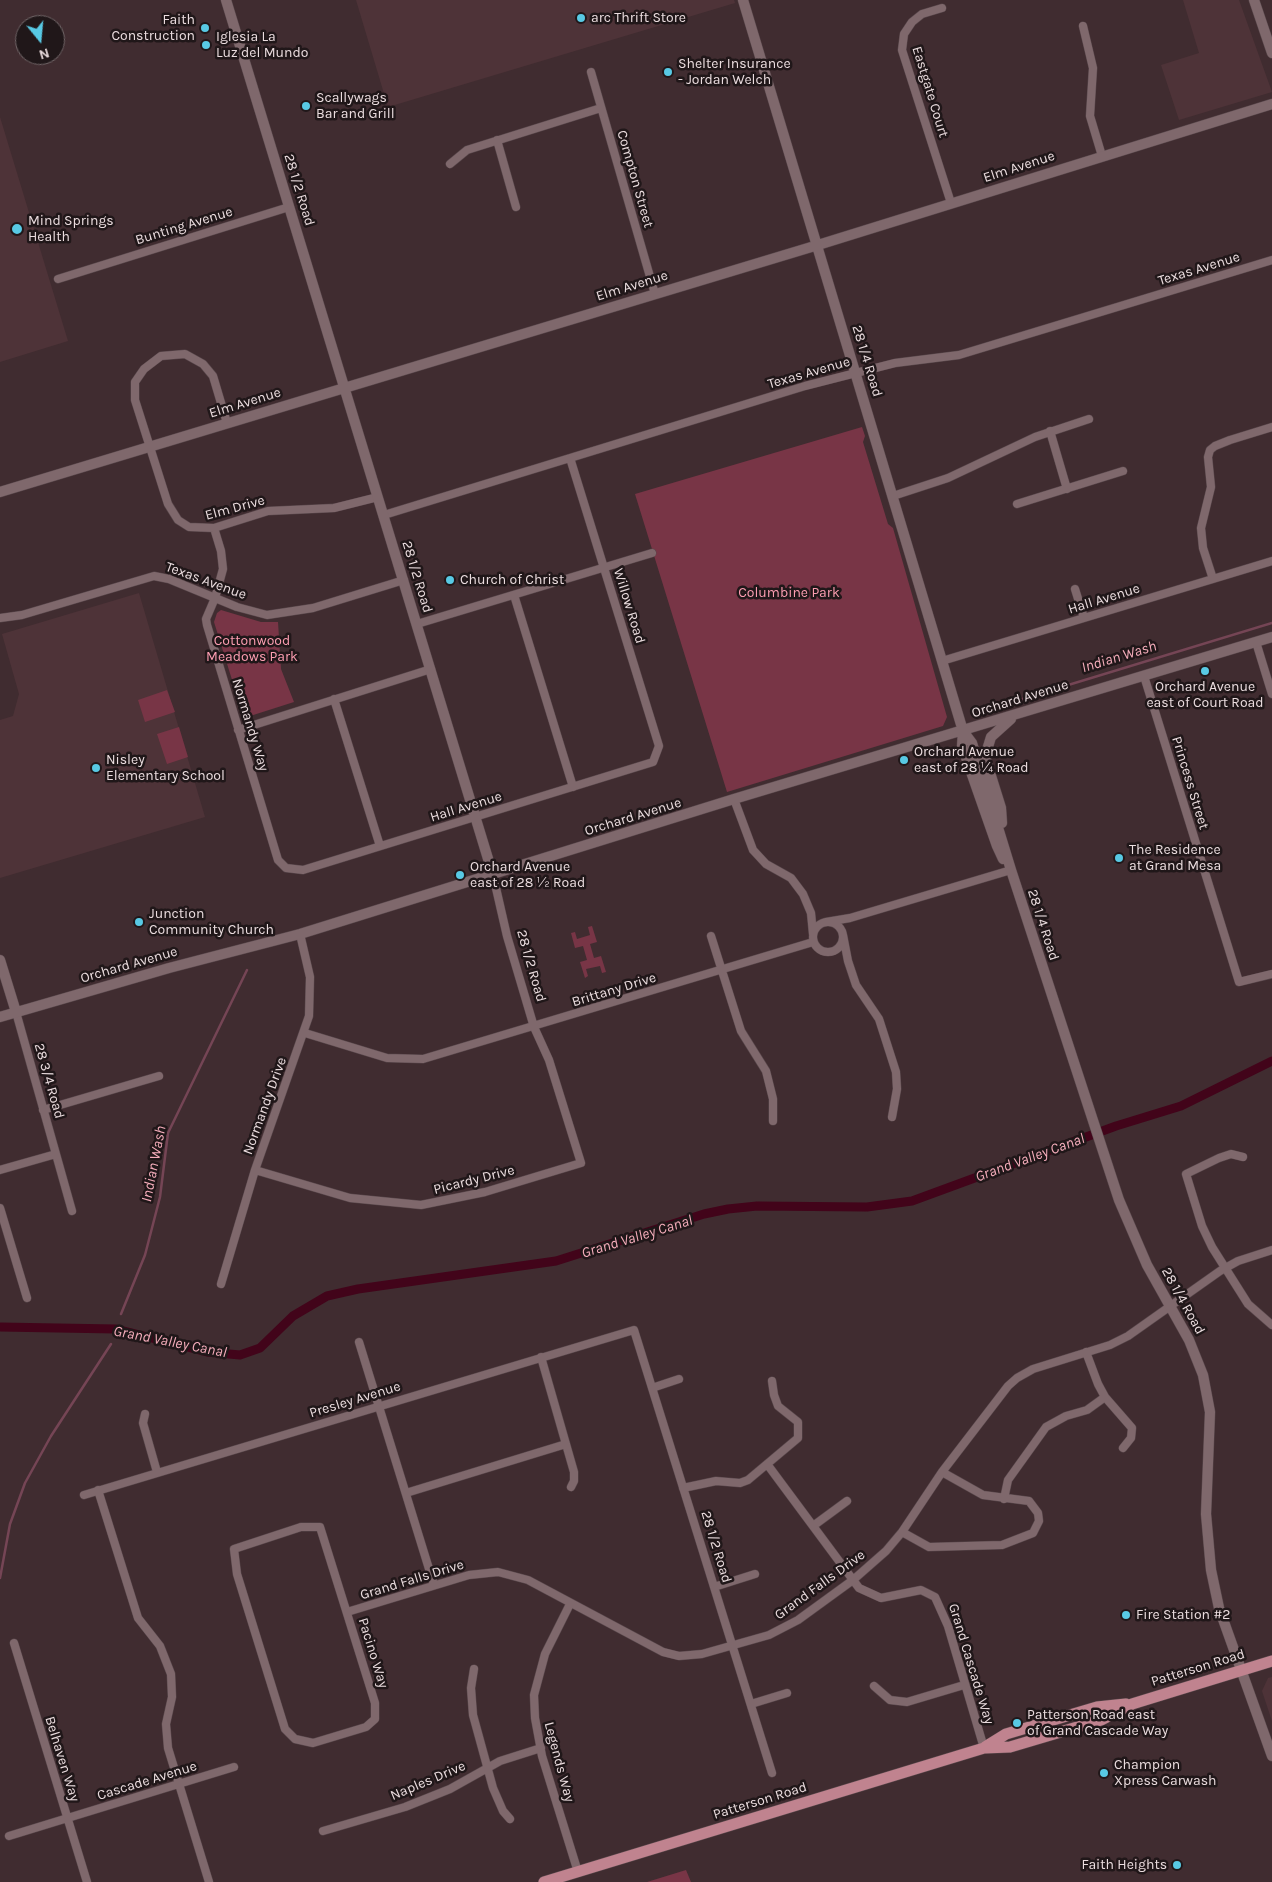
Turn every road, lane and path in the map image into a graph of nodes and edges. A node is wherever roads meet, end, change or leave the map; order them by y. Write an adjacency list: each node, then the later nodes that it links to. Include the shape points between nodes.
1 (226, 0): 14 (street, 28 1/2 Road)
2 (743, 0): 16 (street, 28 1/4 Road)
3 (1254, 0): 6 (street)
4 (942, 8): 13 (street, Eastgate Court, via 922,14 912,22 904,34 902,50)
5 (1083, 26): 11 (street, via 1092,68 1090,116)
6 (1272, 53)
7 (590, 72): 9 (street, Compton Street)
8 (1272, 104): 11 (street, Elm Avenue)
9 (601, 108): 10 (street); 19 (street, Compton Street)
10 (497, 140): 12 (street, via 467,150); 15 (street)
11 (1102, 156): 13 (street, Elm Avenue)
12 (450, 164)
13 (951, 204): 16 (street, Elm Avenue)
14 (289, 207): 18 (street, Bunting Avenue); 21 (street, 28 1/2 Road)
15 (516, 207)
16 (818, 245): 19 (street, Elm Avenue); 20 (street, 28 1/4 Road)
17 (1272, 260): 20 (street, Texas Avenue, via 959,355 895,363)
18 (58, 278)
19 (655, 294): 21 (street, Elm Avenue)
20 (856, 372): 27 (street, Texas Avenue); 31 (street, 28 1/4 Road)
21 (344, 387): 23 (street, Elm Avenue); 32 (street, 28 1/2 Road)
22 (1089, 419): 25 (street)
23 (227, 423): 26 (street, Elm Avenue); 26 (street, via 213,376 203,364 185,354 161,356 144,369 135,382 134,400)
24 (1272, 427): 39 (street, via 1210,450 1211,487 1201,528 1203,548)
25 (1050, 431): 29 (street); 31 (street, via 948,478)
26 (148, 446): 30 (street, Elm Avenue); 35 (street, Elm Drive, via 172,513 190,527)
27 (570, 458): 34 (street, Texas Avenue); 38 (street, Willow Road)
28 (1123, 471): 29 (street)
29 (1067, 489): 33 (street)
30 (0, 492)
31 (893, 496): 49 (street, 28 1/4 Road)
32 (378, 497): 34 (street, 28 1/2 Road); 35 (street, Elm Drive, via 334,508 268,511)
33 (1016, 504)
34 (384, 515): 40 (street, 28 1/2 Road)
35 (214, 528): 43 (street, Normandy Way, via 223,569)
36 (652, 553): 38 (street)
37 (1272, 561): 39 (street, Hall Avenue)
38 (604, 568): 42 (street); 57 (street, Willow Road, via 659,746)
39 (1213, 579): 45 (street, Hall Avenue)
40 (404, 580): 43 (street, Texas Avenue, via 313,608 267,616); 46 (street, 28 1/2 Road)
41 (1075, 589): 45 (street)
42 (514, 595): 46 (street); 58 (street)
43 (215, 598): 44 (street, Texas Avenue, via 154,576 22,615); 55 (street, Normandy Way, via 206,619 207,625)
44 (0, 618)
45 (1084, 618): 49 (street, Hall Avenue)
46 (417, 624): 50 (street, 28 1/2 Road)
47 (1272, 638): 48 (street, Orchard Avenue)
48 (1256, 642): 51 (street, Orchard Avenue); 52 (street)
49 (942, 661): 56 (street, 28 1/4 Road)
50 (431, 669): 53 (street); 60 (street, 28 1/2 Road)
51 (1144, 676): 54 (street, Orchard Avenue); 73 (street, Princess Street, via 1239,982)
52 (1272, 694)
53 (334, 700): 55 (street); 62 (street)
54 (1024, 712): 56 (street, Orchard Avenue); 61 (street, via 996,731 986,750 986,760 1001,808)
55 (238, 730): 63 (street, Normandy Way, via 276,854)
56 (963, 731): 59 (street, Orchard Avenue); 61 (street, 28 1/4 Road, via 972,742); 64 (street, 28 1/4 Road, via 965,756 997,846)
57 (653, 762): 58 (street, Hall Avenue)
58 (572, 787): 60 (street, Hall Avenue)
59 (734, 799): 65 (street, Orchard Avenue); 70 (street, via 753,850 766,864 791,878 803,894 811,913)
60 (476, 817): 62 (street, Hall Avenue); 65 (street, 28 1/2 Road)
61 (1003, 839): 64 (street, 28 1/4 Road)
62 (380, 846): 63 (street, Hall Avenue, via 303,870)
63 (286, 868)
64 (1011, 870): 66 (street, via 850,918); 93 (street, 28 1/4 Road, via 1135,1240)
65 (493, 875): 67 (street, Orchard Avenue); 76 (street, 28 1/2 Road)
66 (826, 922): 68 (street, via 835,924); 70 (street, via 819,924)
67 (300, 934): 74 (street, Orchard Avenue); 77 (street, Normandy Drive, via 311,990)
68 (843, 934): 70 (street, via 838,949 829,953 819,950); 80 (street, via 857,988 879,1019 896,1072 897,1089)
69 (711, 936): 72 (street)
70 (813, 938): 72 (street, Brittany Drive)
71 (0, 960): 74 (street, 28 3/4 Road)
72 (721, 970): 76 (street, Brittany Drive); 81 (street, via 741,1031 766,1071 773,1099)
73 (1272, 974)
74 (16, 1012): 75 (street, Orchard Avenue); 79 (street, 28 3/4 Road)
75 (0, 1017)
76 (534, 1027): 77 (street, Brittany Drive, via 439,1056 412,1060 386,1058); 84 (street, 28 1/2 Road, via 549,1060)
77 (305, 1033): 86 (street, Normandy Drive)
78 (159, 1076): 79 (street)
79 (43, 1110): 82 (street, 28 3/4 Road)
80 (892, 1117)
81 (773, 1121)
82 (56, 1154): 85 (street); 88 (street, 28 3/4 Road)
83 (1244, 1156): 90 (street, via 1231,1154 1186,1174 1207,1237)
84 (581, 1163): 86 (street, Picardy Drive, via 476,1195 421,1205 350,1198)
85 (0, 1170)
86 (255, 1170): 91 (street, Normandy Drive)
87 (0, 1208): 92 (street)
88 (72, 1211)
89 (1272, 1250): 90 (street, Grand Falls Drive)
90 (1226, 1268): 93 (street, Grand Falls Drive); 94 (street, via 1248,1304)
91 (221, 1284)
92 (27, 1298)
93 (1170, 1307): 97 (street, Grand Falls Drive, via 1128,1336); 129 (street, 28 1/4 Road, via 1192,1346 1206,1387 1210,1427 1206,1514 1208,1552 1214,1588)
94 (1272, 1325)
95 (634, 1330): 98 (street, Presley Avenue); 101 (street, 28 1/2 Road)
96 (359, 1342): 103 (street)
97 (1086, 1352): 102 (street); 109 (street, Grand Falls Drive, via 1033,1369 1017,1378)
98 (541, 1357): 103 (street, Presley Avenue); 105 (street)
99 (680, 1379): 101 (street)
100 (772, 1381): 107 (street, via 778,1406 793,1415 800,1430 798,1438)
101 (652, 1388): 111 (street, 28 1/2 Road)
102 (1106, 1397): 106 (street, via 1132,1428 1131,1438); 115 (street, via 1087,1410 1066,1416 1046,1427 1008,1480)
103 (380, 1406): 108 (street, Presley Avenue); 113 (street)
104 (145, 1414): 108 (street, via 143,1423)
105 (566, 1444): 110 (street, via 574,1472); 113 (street)
106 (1124, 1448)
107 (767, 1464): 111 (street, via 740,1483 716,1481); 117 (street, Grand Cascade Way)
108 (157, 1472): 112 (street, Presley Avenue)
109 (942, 1472): 115 (street, via 984,1495); 118 (street, Grand Falls Drive)
110 (571, 1487)
111 (683, 1488): 122 (street, 28 1/2 Road)
112 (98, 1490): 114 (street, Presley Avenue); 140 (street, via 138,1618 160,1646 171,1674 172,1697 166,1724 168,1748)
113 (406, 1492): 121 (street)
114 (84, 1494)
115 (1004, 1499): 118 (street, via 1022,1499 1034,1506 1039,1521 1033,1533 1002,1545 929,1547)
116 (846, 1501): 117 (street)
117 (813, 1526): 120 (street, Grand Cascade Way)
118 (902, 1532): 120 (street, Grand Falls Drive)
119 (755, 1574): 122 (street)
120 (853, 1580): 126 (street, Grand Falls Drive, via 784,1628); 130 (street, Grand Cascade Way, via 866,1592 881,1598 921,1590 935,1596 948,1626)
121 (434, 1585): 123 (street, Grand Falls Drive, via 469,1575 498,1572 528,1580); 124 (street, Grand Falls Drive)
122 (714, 1587): 126 (street, 28 1/2 Road)
123 (570, 1604): 126 (street, Grand Falls Drive, via 663,1652 689,1656); 134 (street, Legends Way, via 545,1654 534,1686 535,1718)
124 (347, 1612): 124 (street, Pacino Way, via 375,1703 375,1719 366,1727 322,1741 295,1739 285,1729 237,1574 234,1549 302,1527 320,1527)
125 (14, 1643): 141 (street, Belhaven Way)
126 (732, 1646): 133 (street, 28 1/2 Road)
127 (1272, 1661): 129 (main road, Patterson Road)
128 (474, 1669): 138 (street, via 470,1688 473,1715)
129 (1241, 1671): 135 (main road, Patterson Road, via 1132,1704 1101,1720 1010,1747); 136 (street, 28 1/4 Road)
130 (964, 1685): 131 (street, via 906,1702 890,1700); 135 (street, Grand Cascade Way)
131 (874, 1686)
132 (787, 1693): 133 (street)
133 (751, 1704): 139 (street, 28 1/2 Road)
134 (541, 1748): 138 (street, Naples Drive); 145 (street, Legends Way)
135 (984, 1748): 145 (main road, Patterson Road)
136 (1272, 1756)
137 (234, 1767): 140 (street, Cascade Avenue)
138 (488, 1768): 142 (street, via 503,1811); 143 (street, Naples Drive, via 450,1789 405,1807)
139 (772, 1773)
140 (179, 1784): 141 (street, Cascade Avenue); 147 (street)
141 (67, 1818): 144 (street, Cascade Avenue); 146 (street, Belhaven Way)
142 (510, 1819)
143 (323, 1831)
144 (9, 1836)
145 (578, 1872): 148 (main road, Patterson Road)
146 (87, 1882)
147 (209, 1882)
148 (544, 1882)

